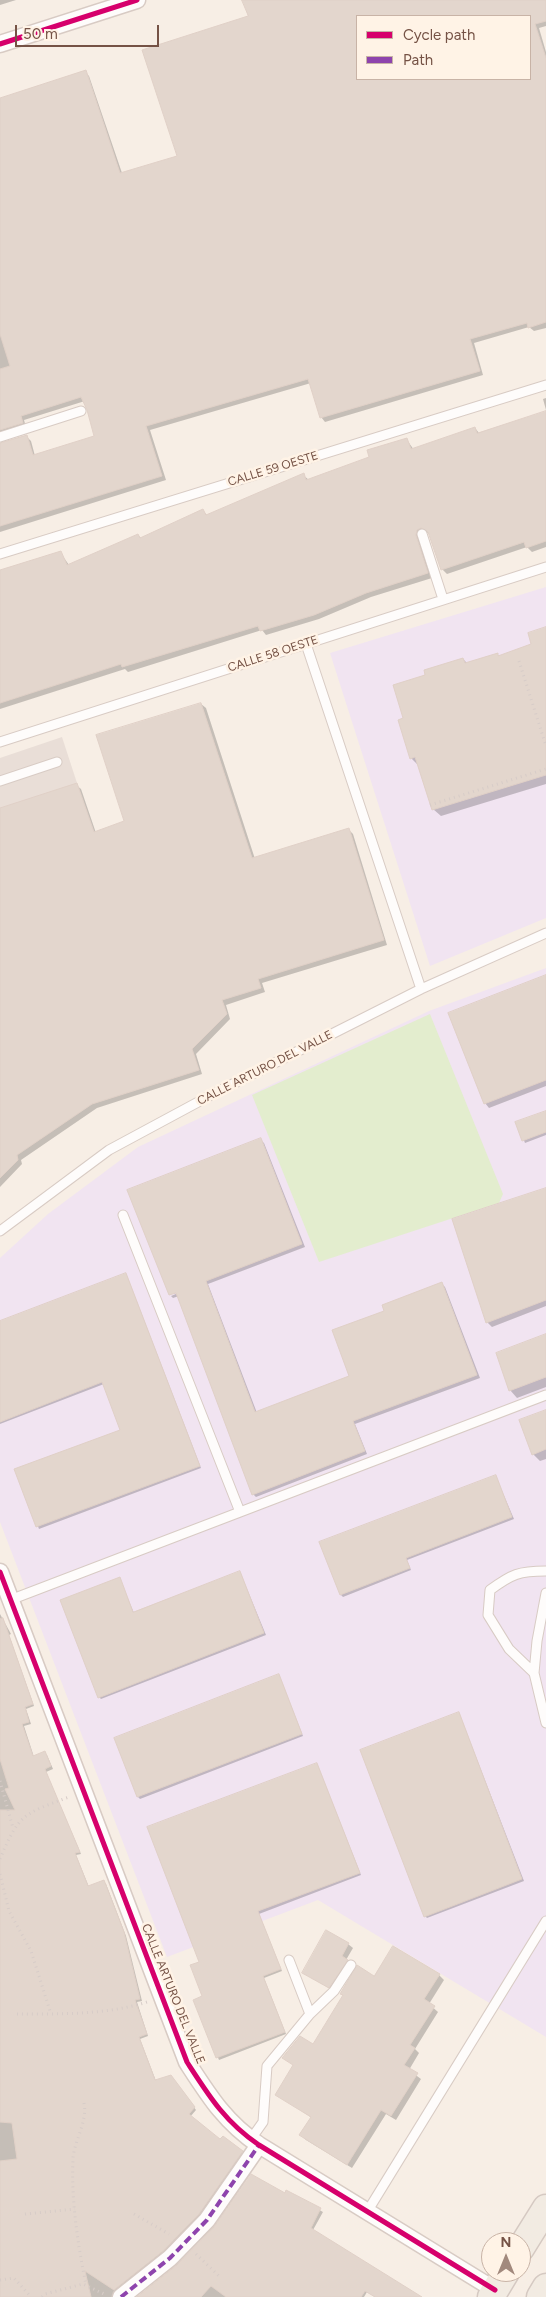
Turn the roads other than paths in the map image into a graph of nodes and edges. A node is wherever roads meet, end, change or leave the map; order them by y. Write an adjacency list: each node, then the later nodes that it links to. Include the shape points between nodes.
1 (137, 0): 2 (street)
2 (0, 44)
3 (546, 385): 7 (lane, CALLE 59 OESTE)
4 (81, 411): 5 (lane)
5 (0, 437)
6 (422, 534): 9 (lane)
7 (0, 554)
8 (546, 567): 9 (lane, CALLE 58 OESTE)
9 (443, 599): 10 (lane, CALLE 58 OESTE)
10 (306, 644): 11 (lane, CALLE 58 OESTE); 15 (lane)
11 (0, 742)
12 (56, 762): 13 (lane)
13 (0, 781)
14 (546, 934): 15 (lane, CALLE ARTURO DEL VALLE)
15 (421, 989): 17 (lane, CALLE ARTURO DEL VALLE, via 109,1150)
16 (123, 1215): 19 (lane)
17 (0, 1231)
18 (546, 1395): 19 (lane)
19 (240, 1512): 23 (lane)
20 (546, 1570): 24 (lane, via 512,1574 490,1590 488,1615 509,1649)
21 (0, 1572): 23 (street, CALLE ARTURO DEL VALLE)
22 (546, 1593): 24 (lane)
23 (10, 1600): 30 (street, CALLE ARTURO DEL VALLE, via 187,2062 218,2110)
24 (534, 1672): 25 (lane)
25 (546, 1722)
26 (546, 1921): 32 (lane)
27 (289, 1960): 29 (lane)
28 (351, 1965): 29 (lane, via 334,1991)
29 (310, 2014): 30 (lane, via 267,2066 263,2122)
30 (255, 2142): 32 (street, CALLE ARTURO DEL VALLE); 36 (street, via 207,2220 141,2283)
31 (546, 2208): 33 (main road)
32 (368, 2212): 34 (street, CALLE ARTURO DEL VALLE)
33 (531, 2232)
34 (497, 2286)
35 (546, 2287): 37 (main road)
36 (121, 2297)
37 (540, 2297)

